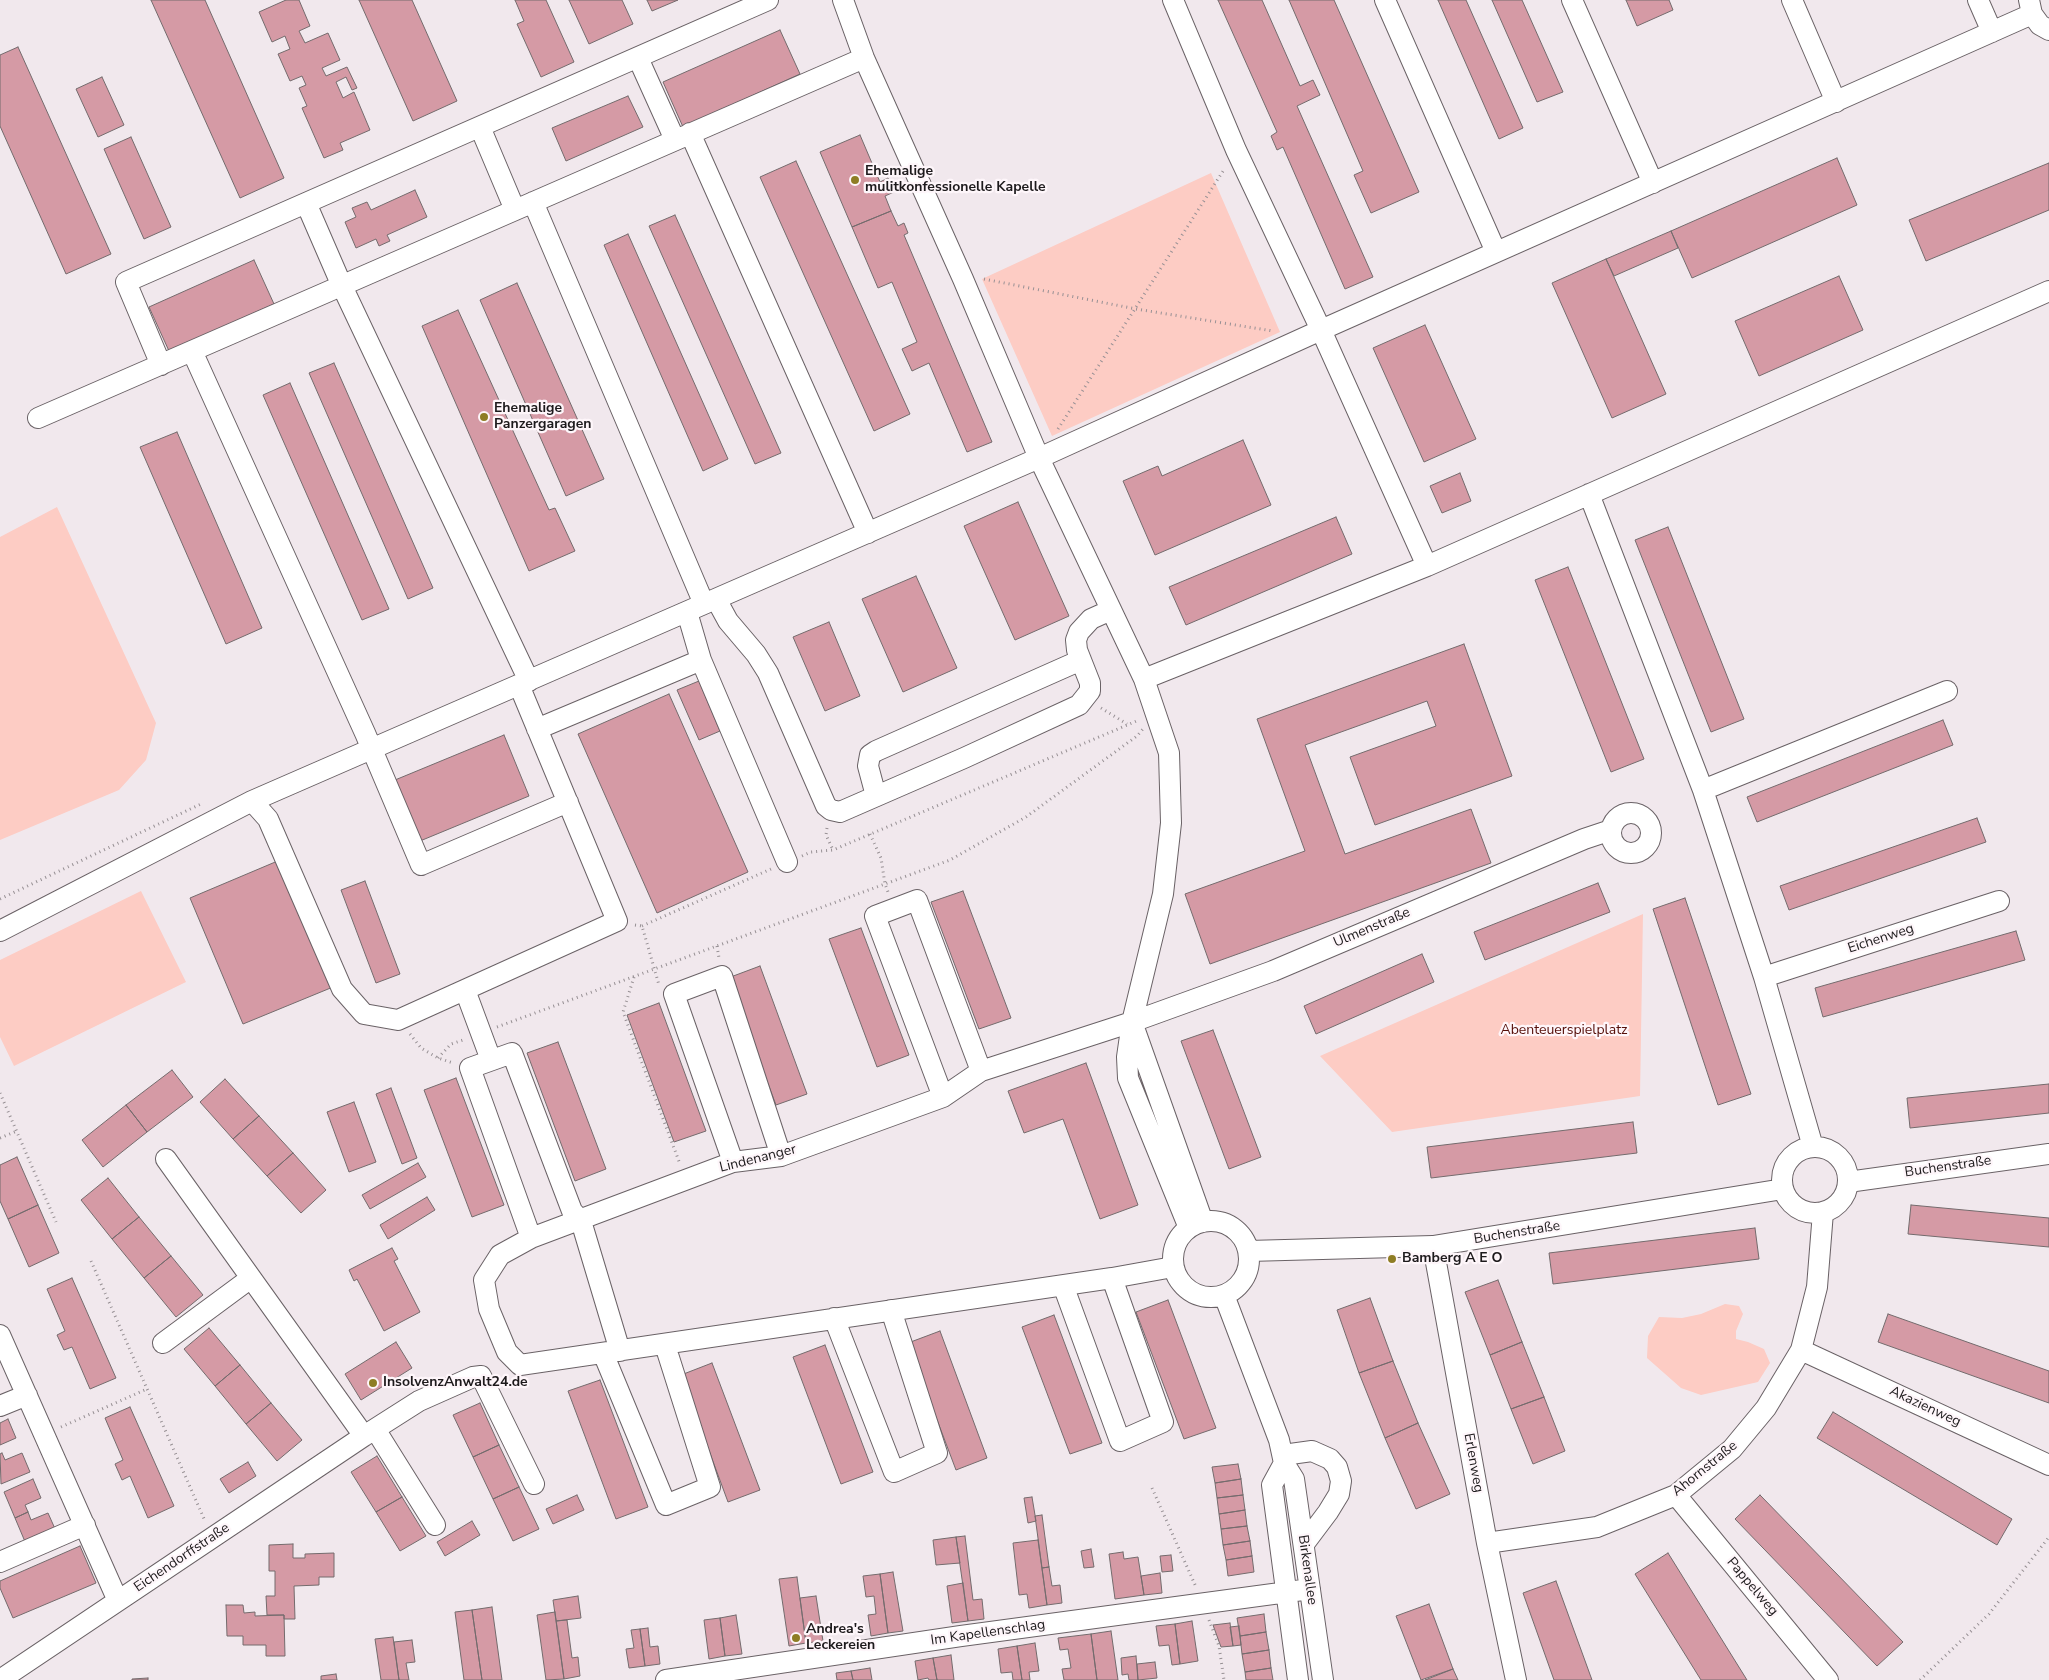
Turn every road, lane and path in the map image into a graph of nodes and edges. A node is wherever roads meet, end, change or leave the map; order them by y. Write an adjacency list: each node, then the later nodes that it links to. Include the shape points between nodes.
1 (768, 0): 11 (street)
2 (843, 0): 12 (street)
3 (1173, 0): 16 (street)
4 (1385, 0): 21 (street)
5 (1572, 0): 17 (street)
6 (1792, 0): 13 (street)
7 (1978, 0): 10 (street)
8 (2031, 7): 9 (street, via 2040,25); 10 (street)
9 (2049, 30)
10 (1992, 32): 13 (street)
11 (638, 58): 14 (street); 15 (street)
12 (864, 58): 15 (street); 22 (street)
13 (1836, 102): 17 (street)
14 (480, 127): 19 (street); 20 (street)
15 (683, 137): 18 (street); 34 (street)
16 (1236, 150): 25 (path); 26 (street)
17 (1652, 182): 21 (street)
18 (533, 202): 20 (street); 36 (street)
19 (306, 203): 23 (street); 29 (street, via 126,282)
20 (515, 210): 23 (street)
21 (1496, 252): 26 (street)
22 (963, 280): 25 (path, via 982,279); 32 (street)
23 (342, 286): 28 (street); 41 (street)
24 (2049, 291): 33 (street)
25 (1136, 309): 27 (path); 31 (path)
26 (1321, 330): 32 (street); 35 (street)
27 (1280, 332)
28 (192, 351): 29 (street); 47 (street)
29 (161, 365): 30 (street)
30 (38, 418)
31 (1055, 434)
32 (1039, 458): 34 (street); 37 (street)
33 (1589, 494): 35 (street); 48 (street)
34 (868, 533): 36 (street)
35 (1427, 566): 40 (street)
36 (703, 605): 38 (street); 41 (street); 49 (street, via 728,621 768,673 826,806 840,812)
37 (1111, 610): 39 (street, via 1091,619 1079,632 1076,640); 40 (street)
38 (701, 660): 46 (street); 54 (street)
39 (1081, 660): 43 (street, via 1090,683); 49 (street, via 876,750 870,755 868,766)
40 (1144, 679): 44 (street)
41 (524, 683): 46 (street); 47 (street)
42 (1947, 691): 48 (street)
43 (1086, 699): 45 (path); 49 (street, via 1079,705)
44 (1155, 712): 45 (path); 55 (path, via 1137,736 1026,817 950,860); 67 (street, via 1169,753 1171,823 1163,894)
45 (1128, 724): 53 (path)
46 (537, 729): 51 (street)
47 (372, 749): 50 (street); 51 (street, via 421,865)
48 (1703, 790): 63 (street)
49 (876, 796)
50 (252, 801): 60 (street); 66 (street, via 268,819 342,989 364,1014)
51 (568, 802): 58 (street)
52 (1611, 830): 67 (street, Ulmenstraße, via 1273,971)
53 (870, 834): 54 (path, via 833,850 811,852); 55 (path, via 881,858)
54 (787, 862): 59 (path)
55 (885, 884): 57 (path); 61 (path)
56 (1999, 901): 63 (street, Eichenweg)
57 (894, 909): 72 (street, via 917,900); 74 (street, via 875,916)
58 (617, 921): 59 (path); 64 (street)
59 (642, 926): 61 (path)
60 (0, 931)
61 (655, 969): 62 (path); 65 (path, via 660,988)
62 (634, 977): 68 (path); 82 (path, via 624,1012)
63 (1764, 977): 77 (street)
64 (464, 990): 66 (street); 68 (street)
65 (674, 994): 79 (street, via 722,976); 81 (street)
66 (398, 1020): 69 (path, via 421,1048)
67 (1132, 1022): 72 (street, Lindenanger); 88 (street)
68 (481, 1033): 69 (path, via 451,1044); 70 (street)
69 (438, 1058): 71 (path)
70 (491, 1060): 71 (street); 86 (street, via 512,1053 572,1211)
71 (470, 1068): 89 (street)
72 (981, 1071): 74 (street, Lindenanger)
73 (0, 1094): 75 (path)
74 (943, 1098): 79 (street, Lindenanger)
75 (17, 1131): 76 (path); 87 (path)
76 (0, 1138)
77 (1813, 1147): 83 (street, via 1832,1152 1841,1160); 84 (street, via 1796,1154 1785,1166)
78 (2049, 1154): 83 (street, Buchenstraße)
79 (781, 1156): 81 (street, Lindenanger)
80 (166, 1159): 94 (street)
81 (733, 1162): 82 (street, Lindenanger)
82 (686, 1180): 86 (street, Lindenanger)
83 (1848, 1182): 85 (street, via 1841,1200)
84 (1783, 1189): 85 (street, via 1798,1209); 90 (street, Buchenstraße)
85 (1823, 1212): 103 (street, Ahornstraße, via 1817,1287)
86 (581, 1221): 89 (street, Lindenanger); 104 (street)
87 (56, 1222)
88 (1196, 1224): 91 (street, via 1218,1222 1232,1227 1242,1237); 93 (street, via 1181,1235 1175,1245)
89 (532, 1238): 104 (street, Lindenanger, via 500,1255 484,1280 489,1308 506,1352 520,1365)
90 (1433, 1246): 91 (street, Buchenstraße); 119 (street, Erlenweg)
91 (1248, 1251): 97 (street, via 1249,1265 1244,1278)
92 (91, 1261): 105 (path)
93 (1173, 1267): 95 (street); 97 (street, via 1186,1289 1204,1296)
94 (251, 1278): 101 (street); 108 (street)
95 (1112, 1278): 96 (street); 96 (street, via 1163,1422 1120,1441)
96 (1063, 1285): 98 (street)
97 (1224, 1295): 110 (street, Birkenallee, via 1279,1440)
98 (891, 1310): 99 (street); 99 (street, via 937,1453 894,1472)
99 (834, 1318): 102 (street)
100 (0, 1335): 106 (street)
101 (163, 1344)
102 (665, 1345): 104 (street); 104 (street, via 710,1486 666,1505)
103 (1801, 1350): 111 (street, Akazienweg); 114 (street, Ahornstraße, via 1766,1408 1732,1450)
104 (611, 1352)
105 (147, 1389): 109 (path); 118 (path)
106 (27, 1395): 107 (street); 109 (street)
107 (0, 1406)
108 (370, 1432): 112 (street, Eichendorffstraße, via 419,1401 481,1376); 116 (street); 118 (street, Eichendorffstraße)
109 (44, 1434): 115 (street)
110 (1283, 1459): 120 (street, Birkenallee, via 1294,1479); 120 (street, via 1312,1451 1330,1459 1337,1467 1341,1481 1339,1494); 123 (street, Birkenallee, via 1272,1485)
111 (2049, 1465)
112 (534, 1484)
113 (1152, 1488): 125 (path)
114 (1676, 1495): 119 (street, Ahornstraße, via 1596,1527); 132 (street, Pappelweg)
115 (85, 1525): 121 (street); 124 (street)
116 (435, 1525)
117 (2049, 1537): 133 (path, via 1989,1614)
118 (212, 1538): 124 (street, Eichendorffstraße)
119 (1487, 1543): 131 (street, Erlenweg)
120 (1304, 1544): 122 (street, Birkenallee)
121 (0, 1562)
122 (1310, 1589): 123 (street, Im Kapellenschlag); 130 (street, Birkenallee)
123 (1286, 1592): 125 (street, Im Kapellenschlag); 129 (street, Birkenallee)
124 (118, 1601): 126 (street, Eichendorffstraße)
125 (1204, 1604): 127 (street, Im Kapellenschlag); 128 (path, via 1219,1646)
126 (0, 1680)
127 (666, 1680)
128 (1224, 1680)
129 (1298, 1680)
130 (1323, 1680)
131 (1516, 1680)
132 (1828, 1680)
133 (1920, 1680)

